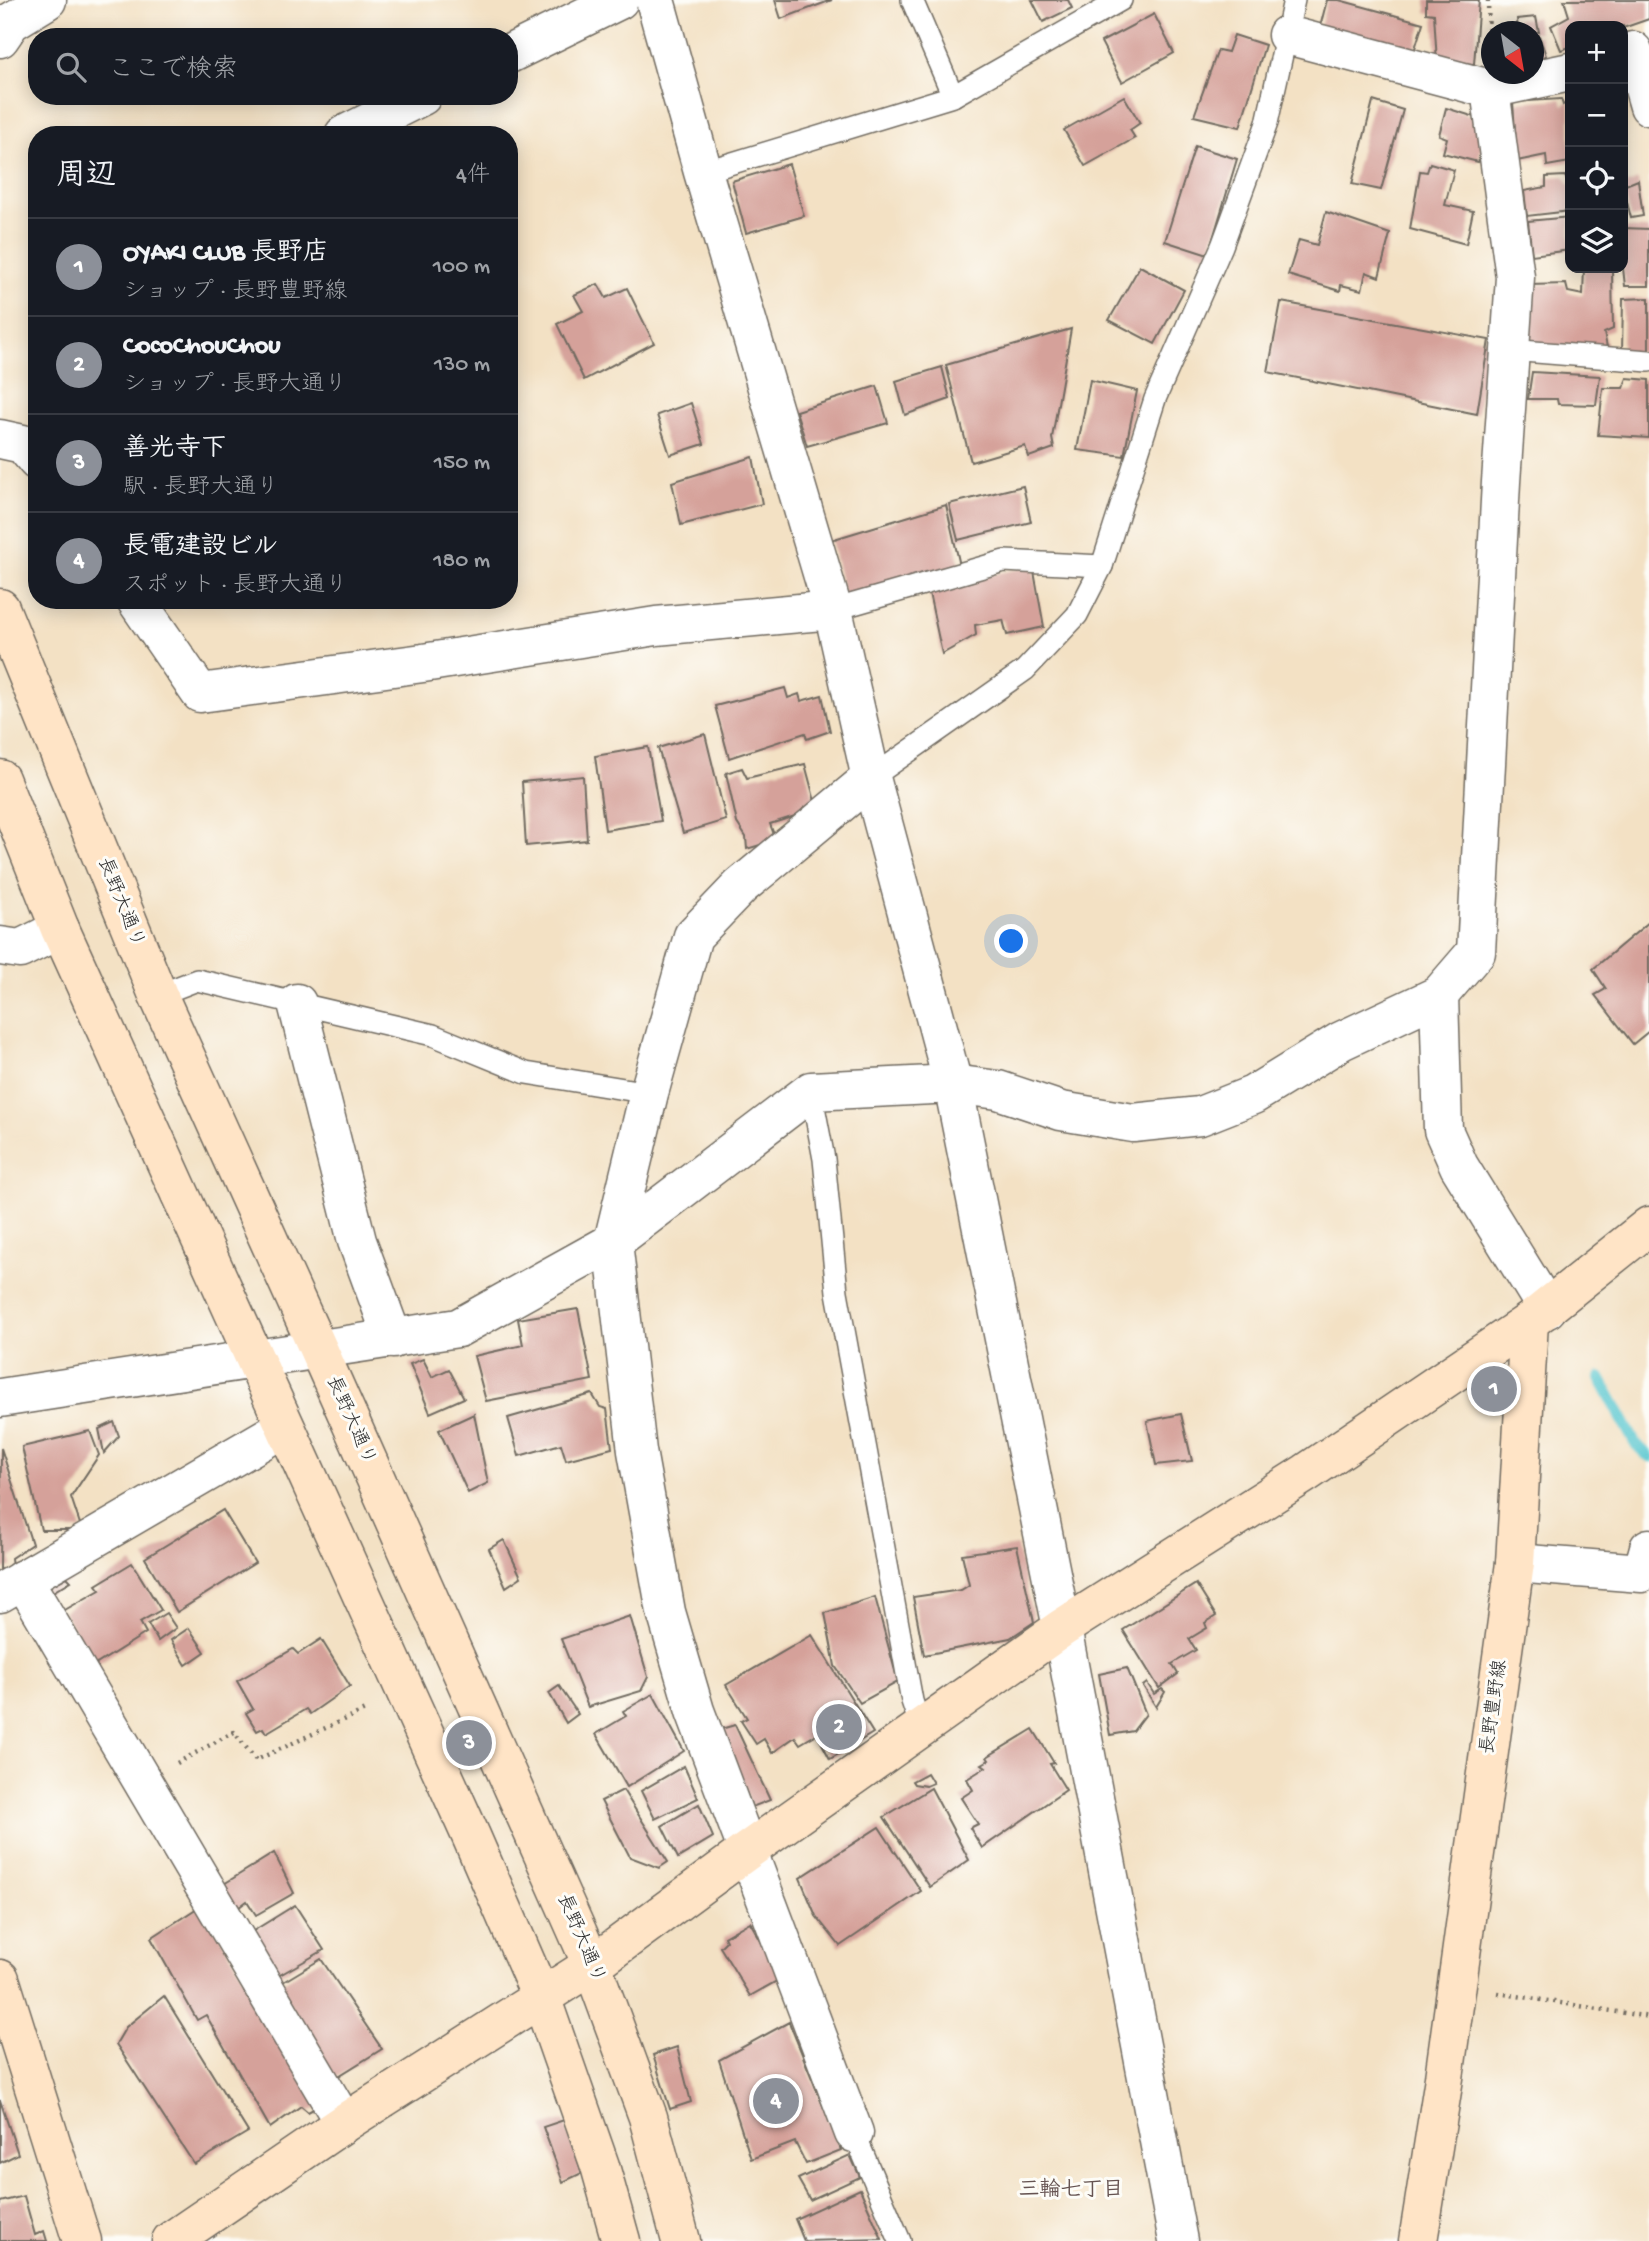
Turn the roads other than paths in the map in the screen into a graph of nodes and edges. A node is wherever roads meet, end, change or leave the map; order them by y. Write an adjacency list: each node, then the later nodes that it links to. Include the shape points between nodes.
1 (47, 0): 7 (street, via 11,22)
2 (619, 0): 8 (street)
3 (655, 0): 16 (street)
4 (912, 0): 12 (lane)
5 (1121, 0): 12 (lane)
6 (1291, 18): 11 (street); 19 (lane, via 1267,123 1222,246 1155,399)
7 (0, 38)
8 (518, 50)
9 (1635, 50): 14 (street)
10 (1565, 73): 11 (street)
11 (1490, 89): 17 (street, via 1515,277)
12 (953, 96): 16 (lane)
13 (404, 105): 15 (street)
14 (1649, 106)
15 (362, 126)
16 (703, 172): 22 (street)
17 (1510, 350): 18 (lane); 28 (street, via 1476,952)
18 (1649, 360)
19 (1102, 566): 22 (lane, via 1004,561); 23 (lane, via 1077,615 1025,670)
20 (0, 608): 27 (street, 長野大通り)
21 (142, 609): 22 (street, via 200,693 656,626)
22 (833, 610): 23 (street)
23 (871, 778): 30 (street); 32 (street, via 741,886 692,936)
24 (0, 779): 25 (street)
25 (60, 929): 26 (street, via 20,949); 38 (street)
26 (0, 946)
27 (158, 995): 29 (lane, via 197,980); 37 (street, 長野大通り)
28 (1439, 995): 30 (street, via 1341,1041 1253,1095 1200,1116 1133,1123 1061,1111 998,1090); 35 (street, via 1443,1130)
29 (297, 1003): 32 (lane, via 433,1035 527,1073); 36 (street, via 357,1241)
30 (953, 1084): 31 (street); 44 (street)
31 (811, 1091): 34 (street); 45 (lane, via 858,1416 912,1701)
32 (649, 1093): 34 (street)
33 (1649, 1226): 35 (street)
34 (614, 1242): 36 (street, via 458,1328); 46 (street, via 637,1451 666,1612 695,1711)
35 (1538, 1316): 42 (street, 長野豊野線); 44 (street, via 1306,1473)
36 (393, 1339): 37 (street)
37 (319, 1351): 38 (street); 47 (street, 長野大通り)
38 (254, 1360): 39 (street); 40 (street)
39 (0, 1398)
40 (285, 1427): 43 (street); 49 (street)
41 (1649, 1548): 42 (street, via 1642,1573)
42 (1515, 1563): 58 (street, 長野豊野線)
43 (11, 1586): 50 (street, via 143,1782)
44 (1062, 1628): 45 (street); 57 (street)
45 (922, 1728): 46 (street)
46 (747, 1851): 47 (street); 51 (street)
47 (592, 1965): 49 (street); 55 (street, 長野大通り, via 648,2117)
48 (0, 1979): 52 (street)
49 (541, 1997): 50 (street); 54 (street)
50 (344, 2123): 53 (street)
51 (854, 2133): 56 (lane)
52 (82, 2241)
53 (171, 2241)
54 (621, 2241)
55 (681, 2241)
56 (900, 2241)
57 (1178, 2241)
58 (1418, 2241)

